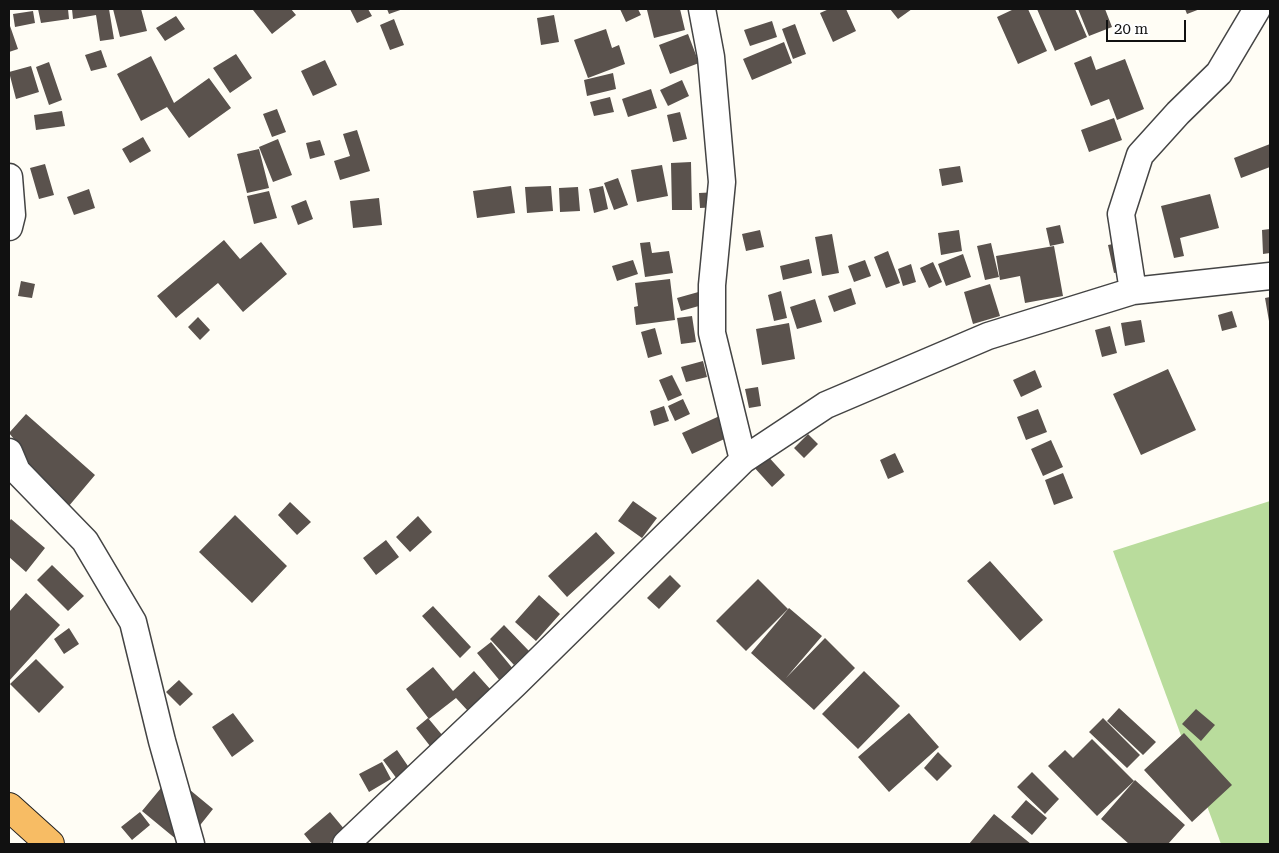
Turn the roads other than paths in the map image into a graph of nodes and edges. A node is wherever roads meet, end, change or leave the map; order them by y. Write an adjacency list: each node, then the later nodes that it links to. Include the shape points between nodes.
1 (702, 9): 8 (street, via 711,57 722,182 712,285 712,333)
2 (1257, 9): 6 (street, via 1219,73 1140,155 1121,214)
3 (9, 177): 4 (street, via 12,215)
4 (9, 226)
5 (1270, 276): 6 (street)
6 (1133, 291): 8 (street, via 988,336 826,405)
7 (9, 452): 11 (street, via 17,471 85,541 133,622)
8 (743, 460): 12 (street, via 516,684)
9 (9, 808): 10 (highway)
10 (47, 843)
11 (191, 844)
12 (346, 844)

